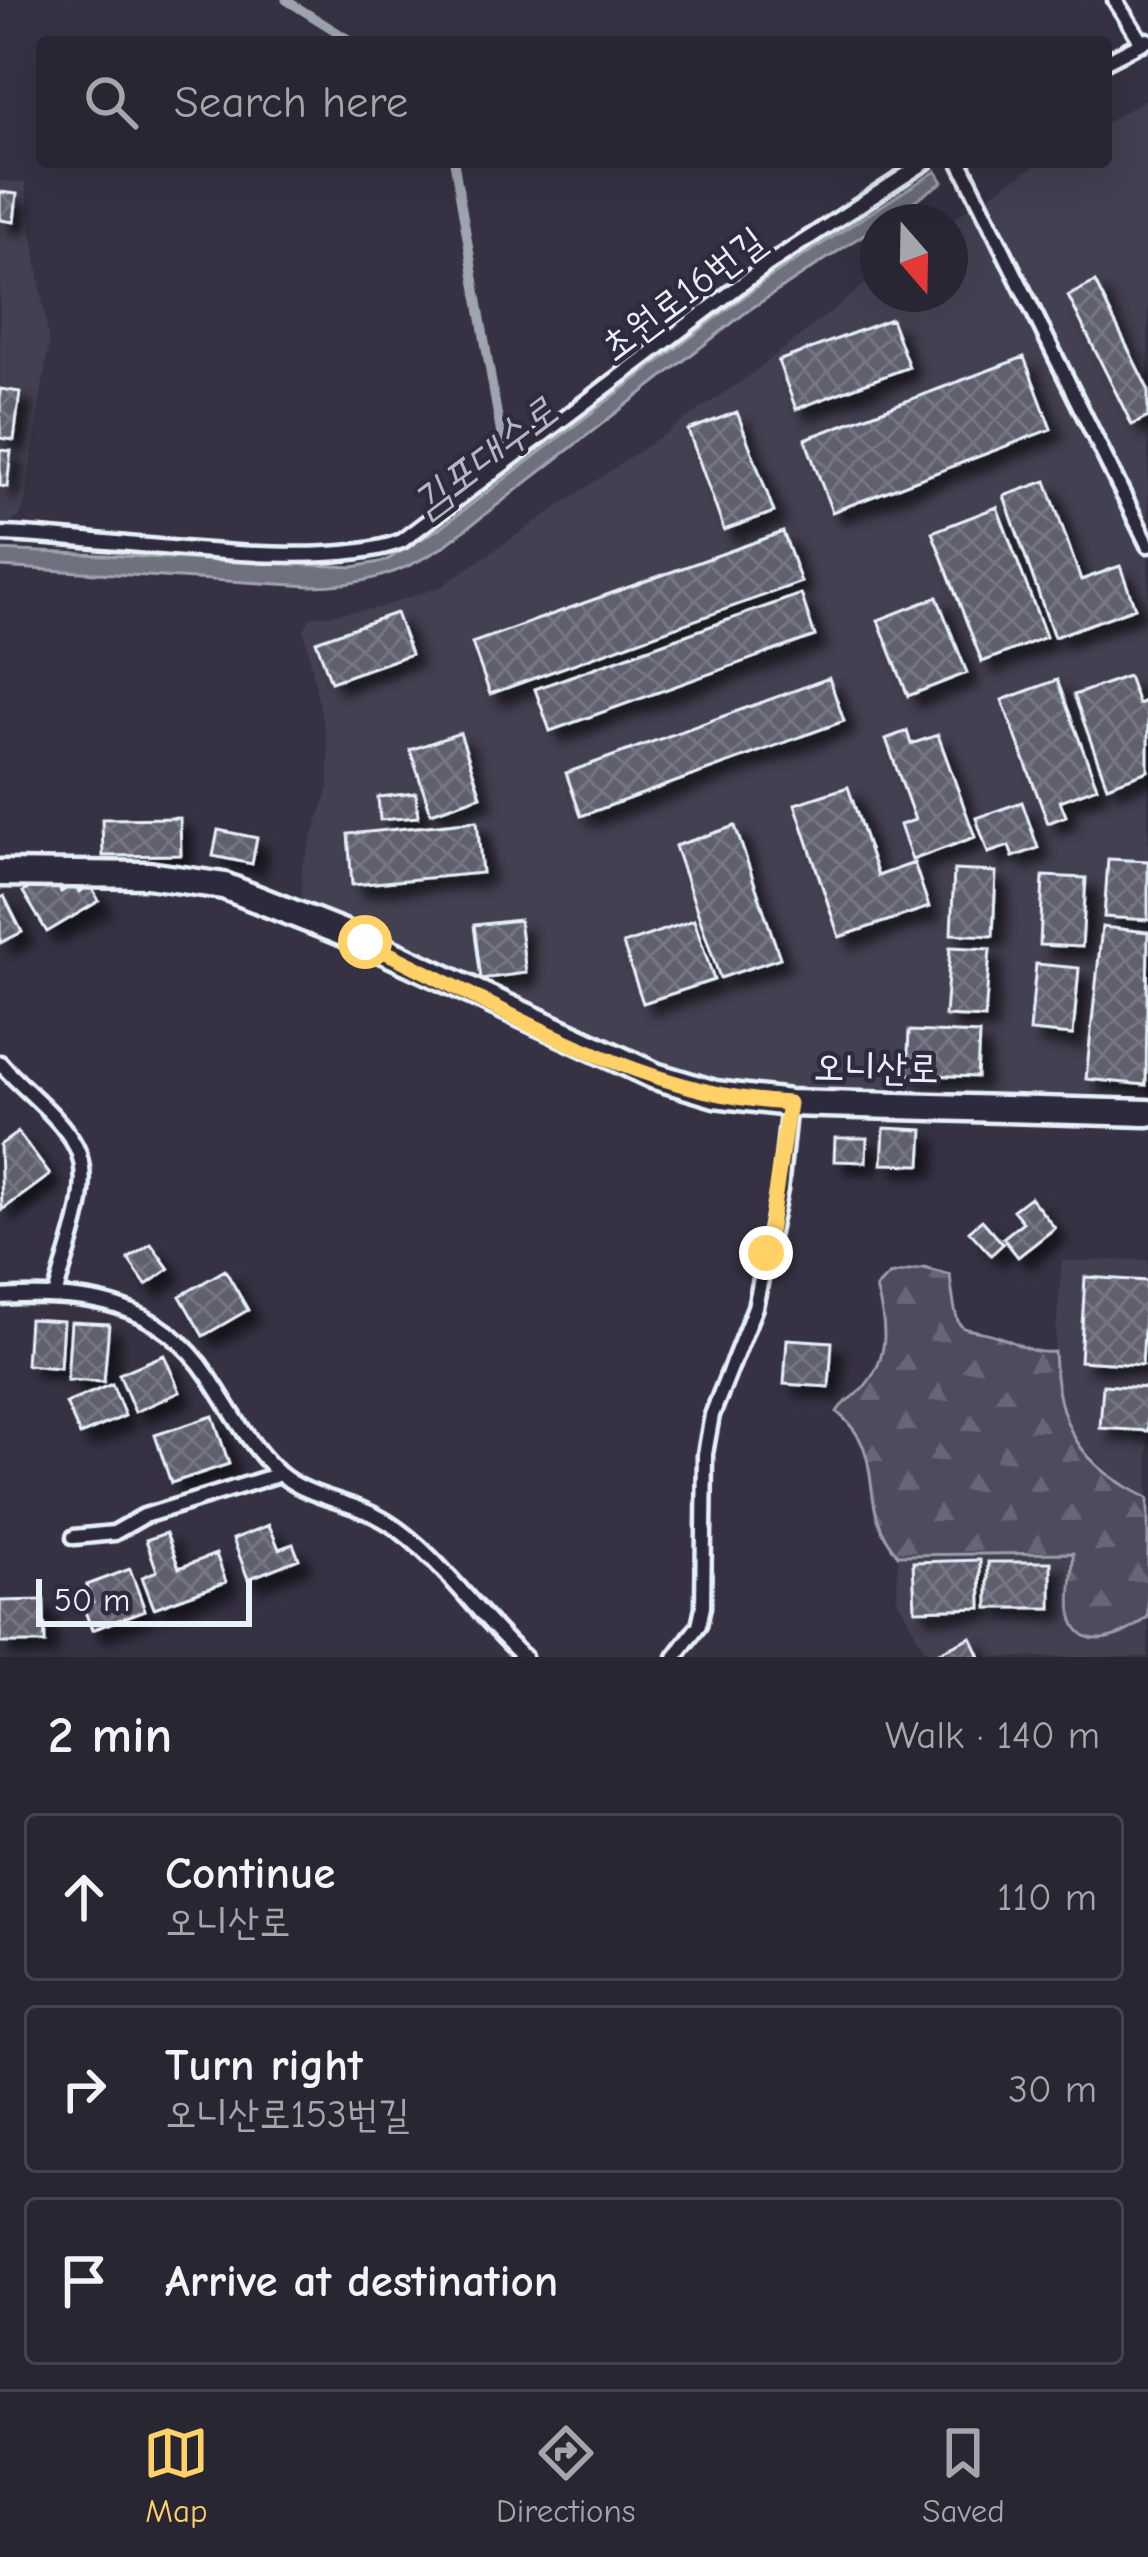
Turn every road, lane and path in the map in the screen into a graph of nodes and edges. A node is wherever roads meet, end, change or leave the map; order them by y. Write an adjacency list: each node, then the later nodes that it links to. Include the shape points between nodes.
1 (1114, 0): 2 (lane)
2 (1145, 41): 3 (lane)
3 (1112, 58)
4 (917, 168): 6 (lane, 초원로16번길, via 767,265 402,541 359,551 275,551)
5 (963, 168): 7 (lane)
6 (0, 534)
7 (1148, 545)
8 (0, 874): 10 (street, 오니산로, via 148,875 224,886 655,1076)
9 (0, 1063): 12 (lane, via 61,1127 82,1169)
10 (789, 1103): 11 (street, 오니산로); 17 (lane, via 755,1307 712,1414 705,1454 703,1607)
11 (1148, 1113)
12 (56, 1293): 13 (lane); 14 (lane, via 102,1298 149,1319 203,1368)
13 (0, 1297)
14 (280, 1474): 15 (lane, via 114,1533); 16 (lane, via 387,1522)
15 (74, 1538)
16 (524, 1657)
17 (675, 1657)

